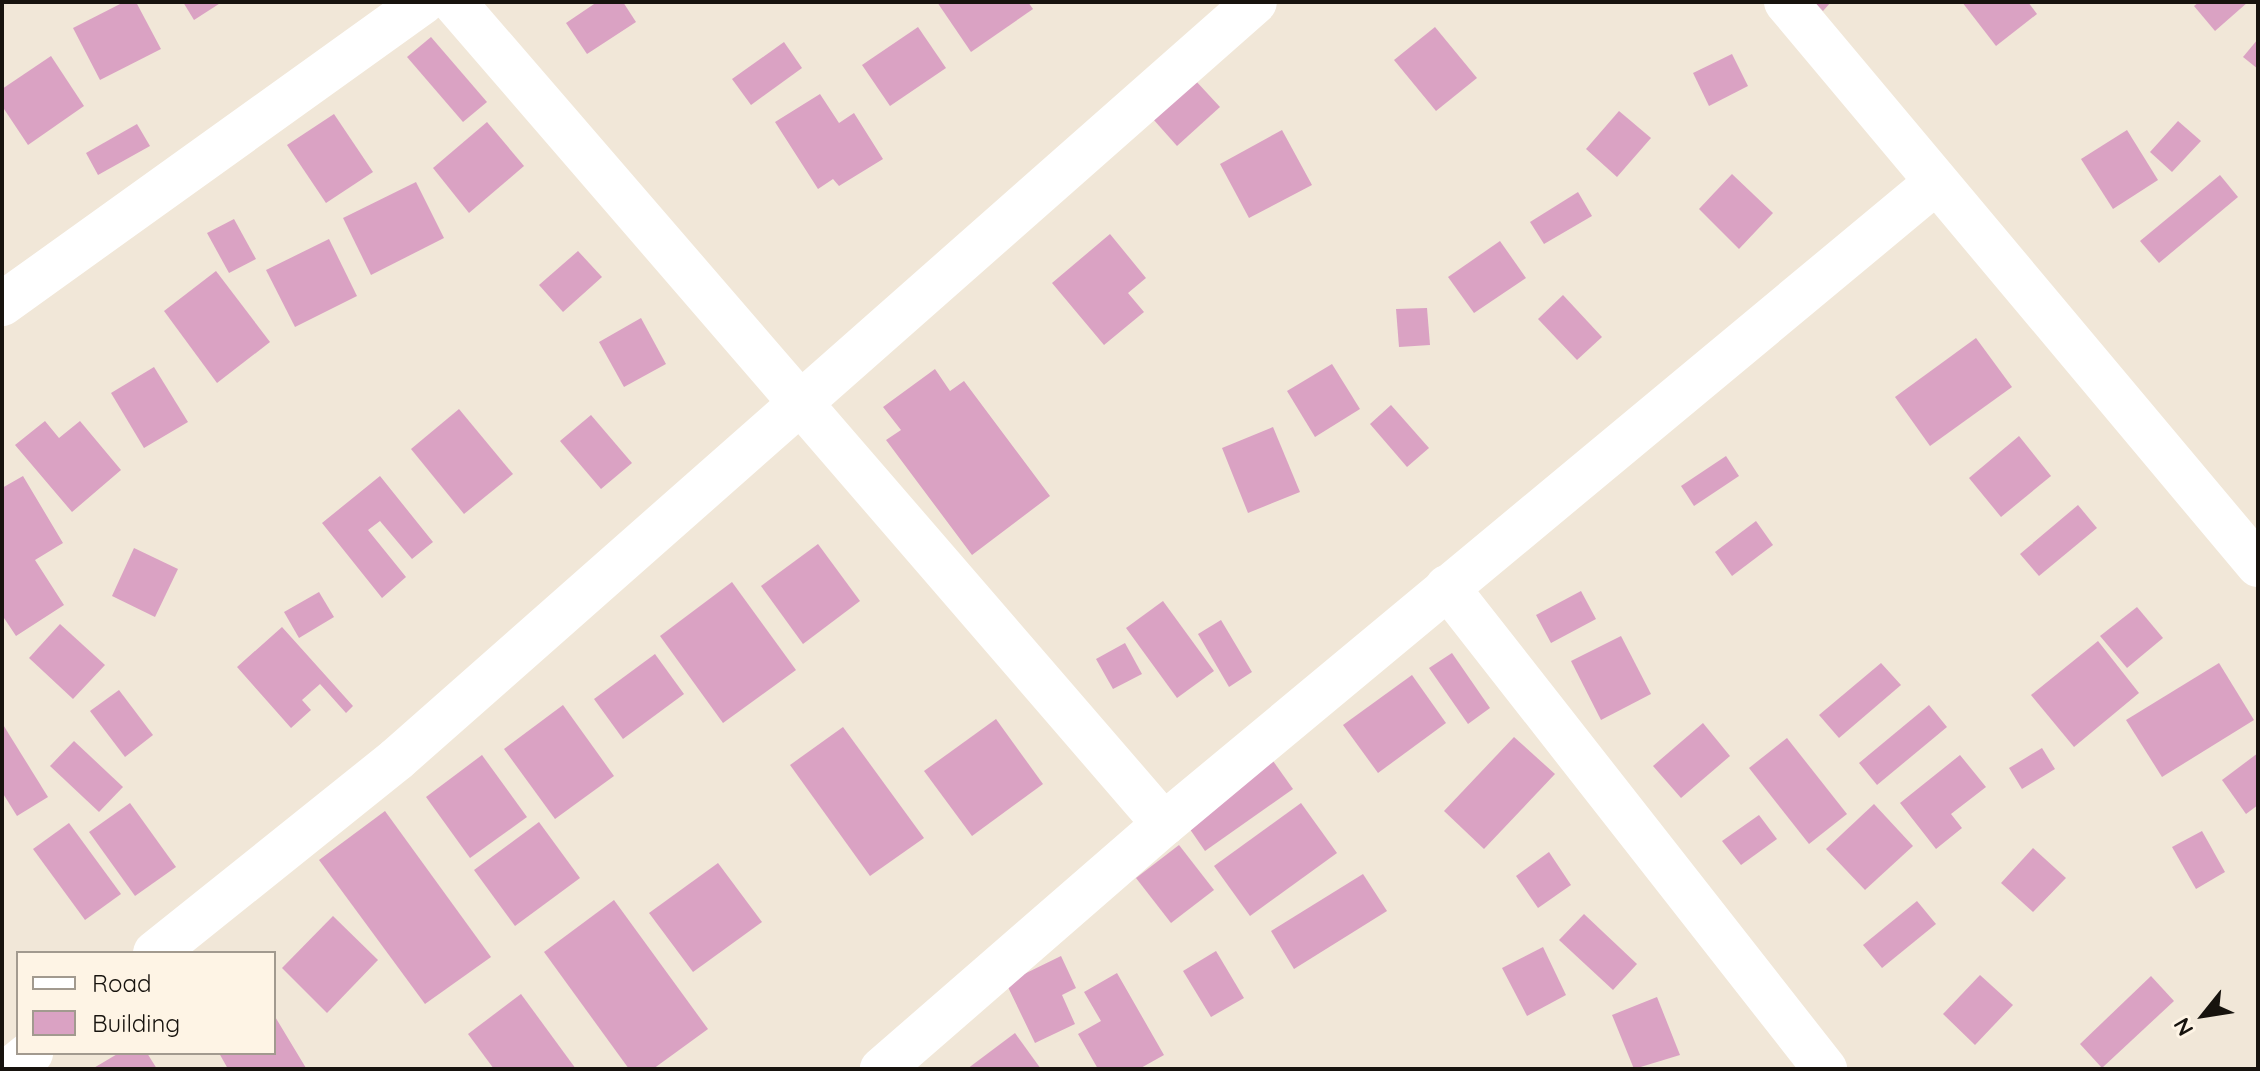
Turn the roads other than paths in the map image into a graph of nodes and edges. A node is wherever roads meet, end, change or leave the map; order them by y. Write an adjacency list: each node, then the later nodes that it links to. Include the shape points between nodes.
1 (423, 2): 6 (street)
2 (454, 2): 7 (street)
3 (1255, 2): 7 (street)
4 (1786, 2): 5 (street)
5 (1934, 184): 8 (street); 9 (street)
6 (2, 304)
7 (800, 403): 10 (street); 11 (street, via 397,759)
8 (2258, 565)
9 (1447, 587): 10 (street); 15 (street)
10 (1164, 824): 14 (street)
11 (157, 951)
12 (28, 1055): 13 (street)
13 (11, 1069)
14 (882, 1069)
15 (1825, 1069)

